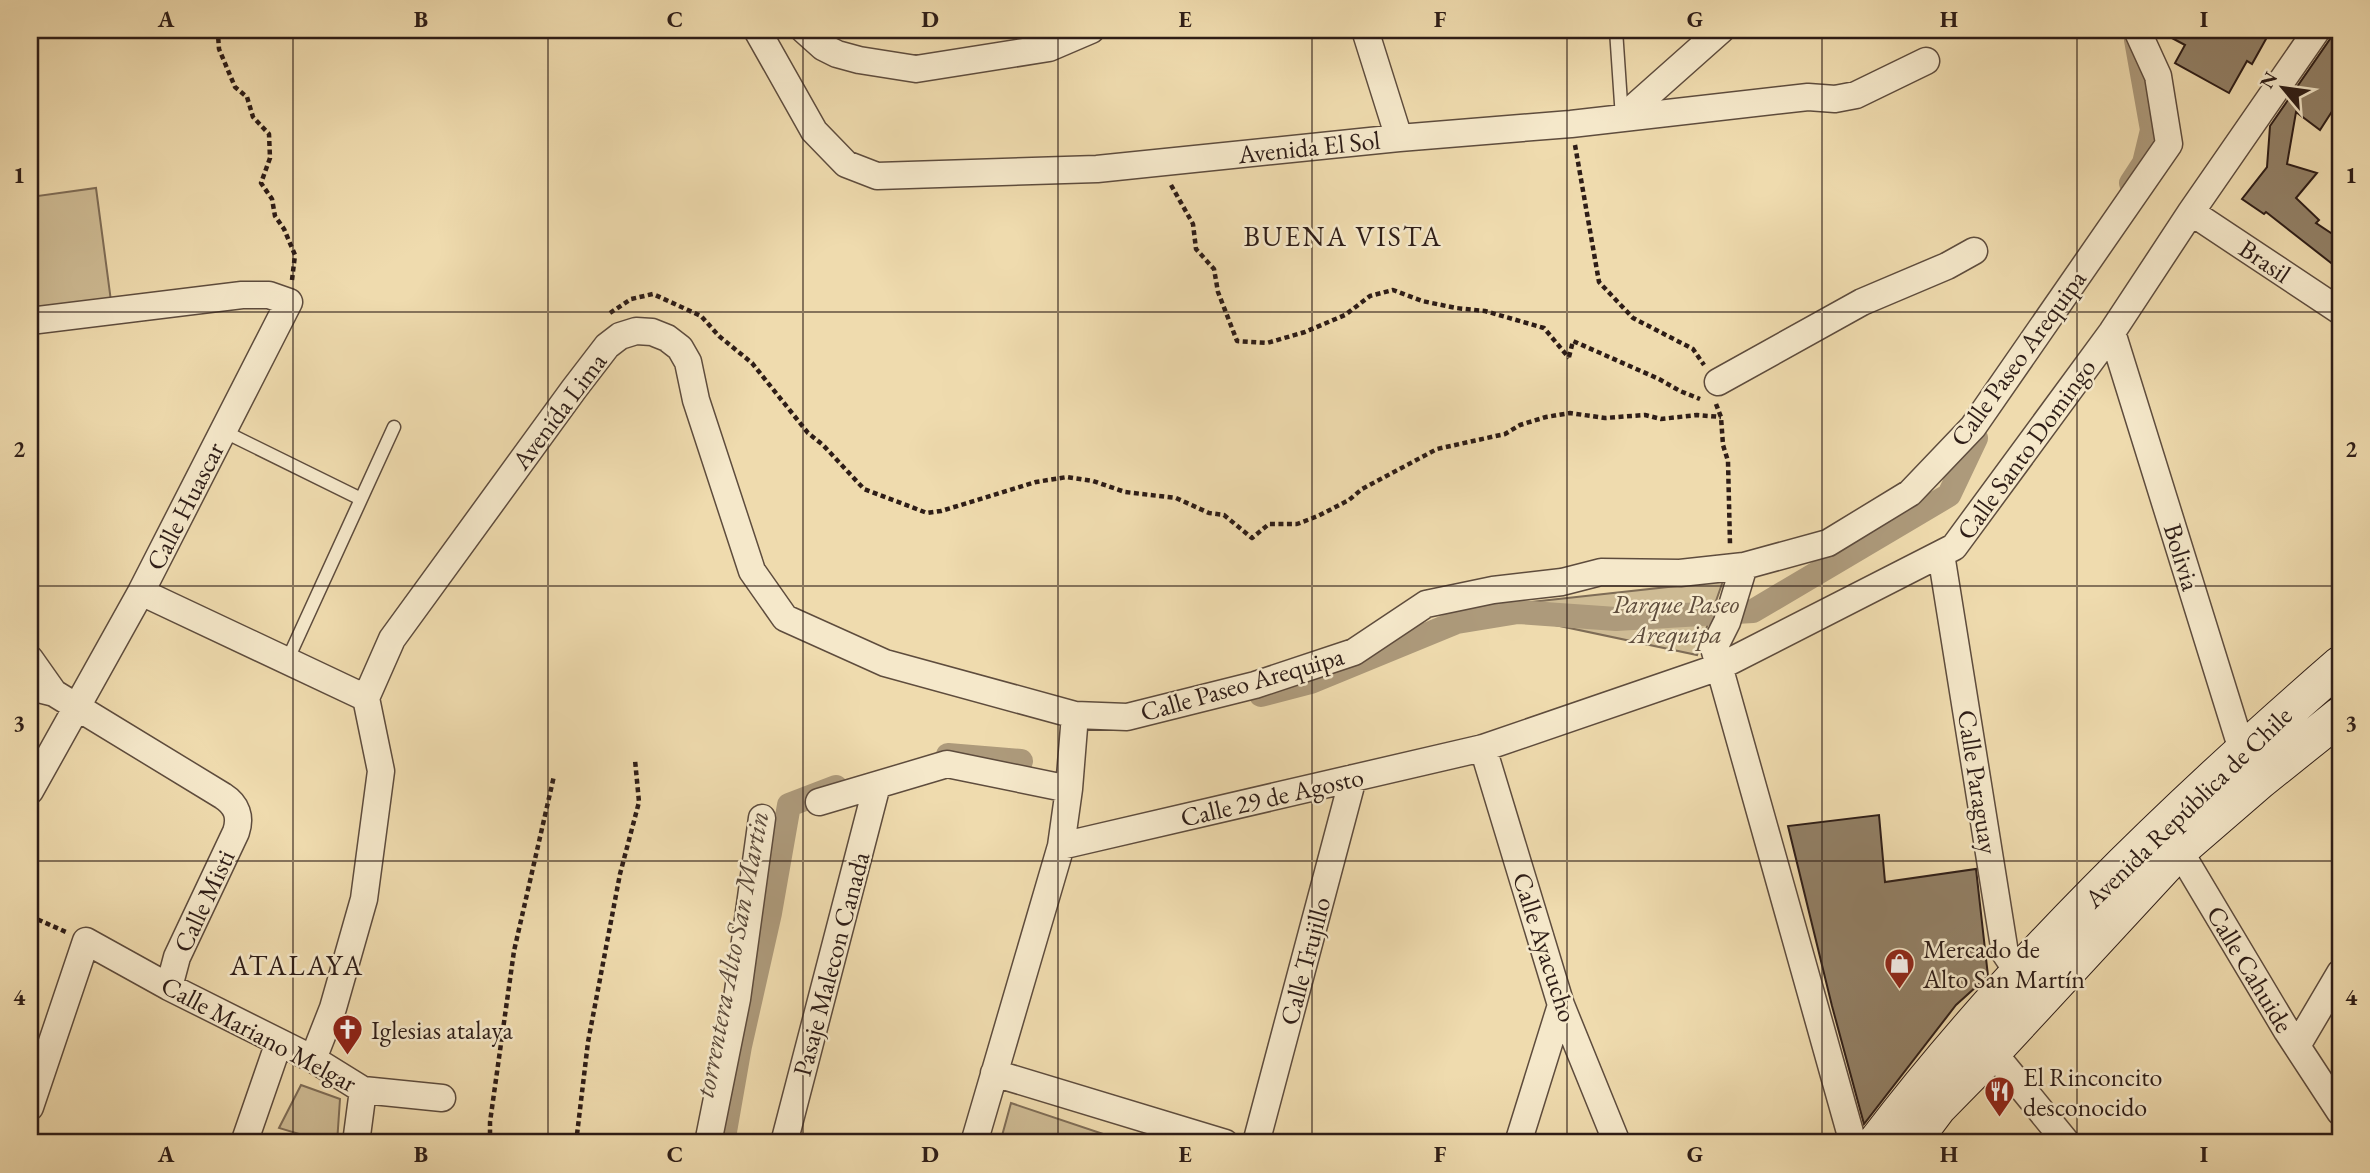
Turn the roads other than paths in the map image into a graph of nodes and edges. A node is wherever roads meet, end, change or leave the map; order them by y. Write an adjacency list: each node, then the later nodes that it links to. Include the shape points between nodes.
1 (757, 30): 11 (street, Avenida El Sol, via 814,131 846,164 877,176 1097,169)
2 (804, 30): 3 (street, via 837,54 916,69 1049,48)
3 (1091, 30)
4 (1365, 30): 11 (street)
5 (1616, 30): 10 (lane)
6 (1721, 30): 10 (street)
7 (2137, 30): 22 (street, Calle Paseo Arequipa, via 2158,76 2169,144 1973,427 1910,493 1828,543)
8 (2317, 30): 12 (street, Calle Santo Domingo)
9 (1926, 61): 10 (street, Avenida El Sol, via 1856,95 1835,99 1808,97)
10 (1622, 118): 11 (street, Avenida El Sol)
11 (1399, 138)
12 (2190, 212): 14 (street, Brasil); 16 (street, Calle Santo Domingo)
13 (1974, 251): 17 (street, via 1862,302)
14 (2340, 311)
15 (30, 321): 19 (street, Calle Huascar, via 242,295 269,295 289,302)
16 (2112, 332): 21 (street, Calle Santo Domingo, via 1954,547); 33 (street, Bolivia)
17 (1717, 393)
18 (394, 428): 20 (lane)
19 (223, 431): 20 (lane); 23 (street, Calle Huascar)
20 (361, 499): 25 (lane)
21 (1941, 554): 27 (street, Calle Santo Domingo); 43 (street, Calle Paraguay, via 2005,953)
22 (1735, 567): 27 (street, via 1727,622 1714,648); 30 (street, Calle Paseo Arequipa, via 1680,573 1601,572 1426,604 1354,652 1255,685 1127,717)
23 (141, 592): 25 (street); 28 (street, Calle Huascar)
24 (30, 659): 28 (street)
25 (288, 661): 29 (street)
26 (2340, 665): 33 (street, Avenida República de Chile)
27 (1719, 667): 32 (street, Calle Santo Domingo); 64 (street)
28 (53, 696): 37 (street, Calle Huascar); 44 (street, Calle Misti, via 230,800 239,815 236,832 177,957)
29 (366, 698): 30 (street, Avenida Lima, via 392,639 607,346 636,331 667,338 688,362 752,571 785,618 886,663); 49 (street, via 381,771 364,898 333,1008)
30 (1075, 715): 36 (street)
31 (2340, 716): 33 (street, Avenida República de Chile)
32 (1482, 748): 34 (street, Calle 29 de Agosto); 45 (street, Calle Ayacucho)
33 (2251, 765): 40 (street, Avenida República de Chile)
34 (1353, 778): 41 (street, Calle 29 de Agosto); 61 (street, Calle Trujillo)
35 (877, 785): 36 (street, via 947,764); 38 (street); 58 (street, Pasaje Malecon Canada)
36 (1069, 789): 41 (street)
37 (30, 791)
38 (819, 802)
39 (762, 818): 57 (street, via 737,999)
40 (2170, 839): 43 (street, Avenida República de Chile); 48 (street, Calle Cahuide)
41 (1061, 846): 50 (street)
42 (2340, 973): 48 (street)
43 (2031, 985): 46 (street, Avenida República de Chile)
44 (169, 987): 47 (street, Calle Mariano Melgar); 53 (street, Calle Mariano Melgar, via 86,941)
45 (1561, 1005): 62 (street); 63 (street, Calle Ayacucho)
46 (1982, 1038): 65 (street, Avenida República de Chile, via 1911,1097); 66 (street, Avenida República de Chile); 67 (street)
47 (279, 1042): 49 (street, Calle Mariano Melgar); 55 (street)
48 (2297, 1046): 54 (street, Calle Cahuide)
49 (313, 1059): 51 (street, Calle Mariano Melgar)
50 (994, 1073): 59 (street); 60 (street)
51 (363, 1090): 52 (street, Calle Mariano Melgar); 56 (street)
52 (442, 1098)
53 (30, 1107)
54 (2340, 1112)
55 (244, 1143)
56 (356, 1143)
57 (708, 1143)
58 (784, 1143)
59 (974, 1143)
60 (1225, 1143)
61 (1256, 1143)
62 (1518, 1143)
63 (1617, 1143)
64 (1853, 1143)
65 (1876, 1143)
66 (1911, 1143)
67 (2067, 1143)

